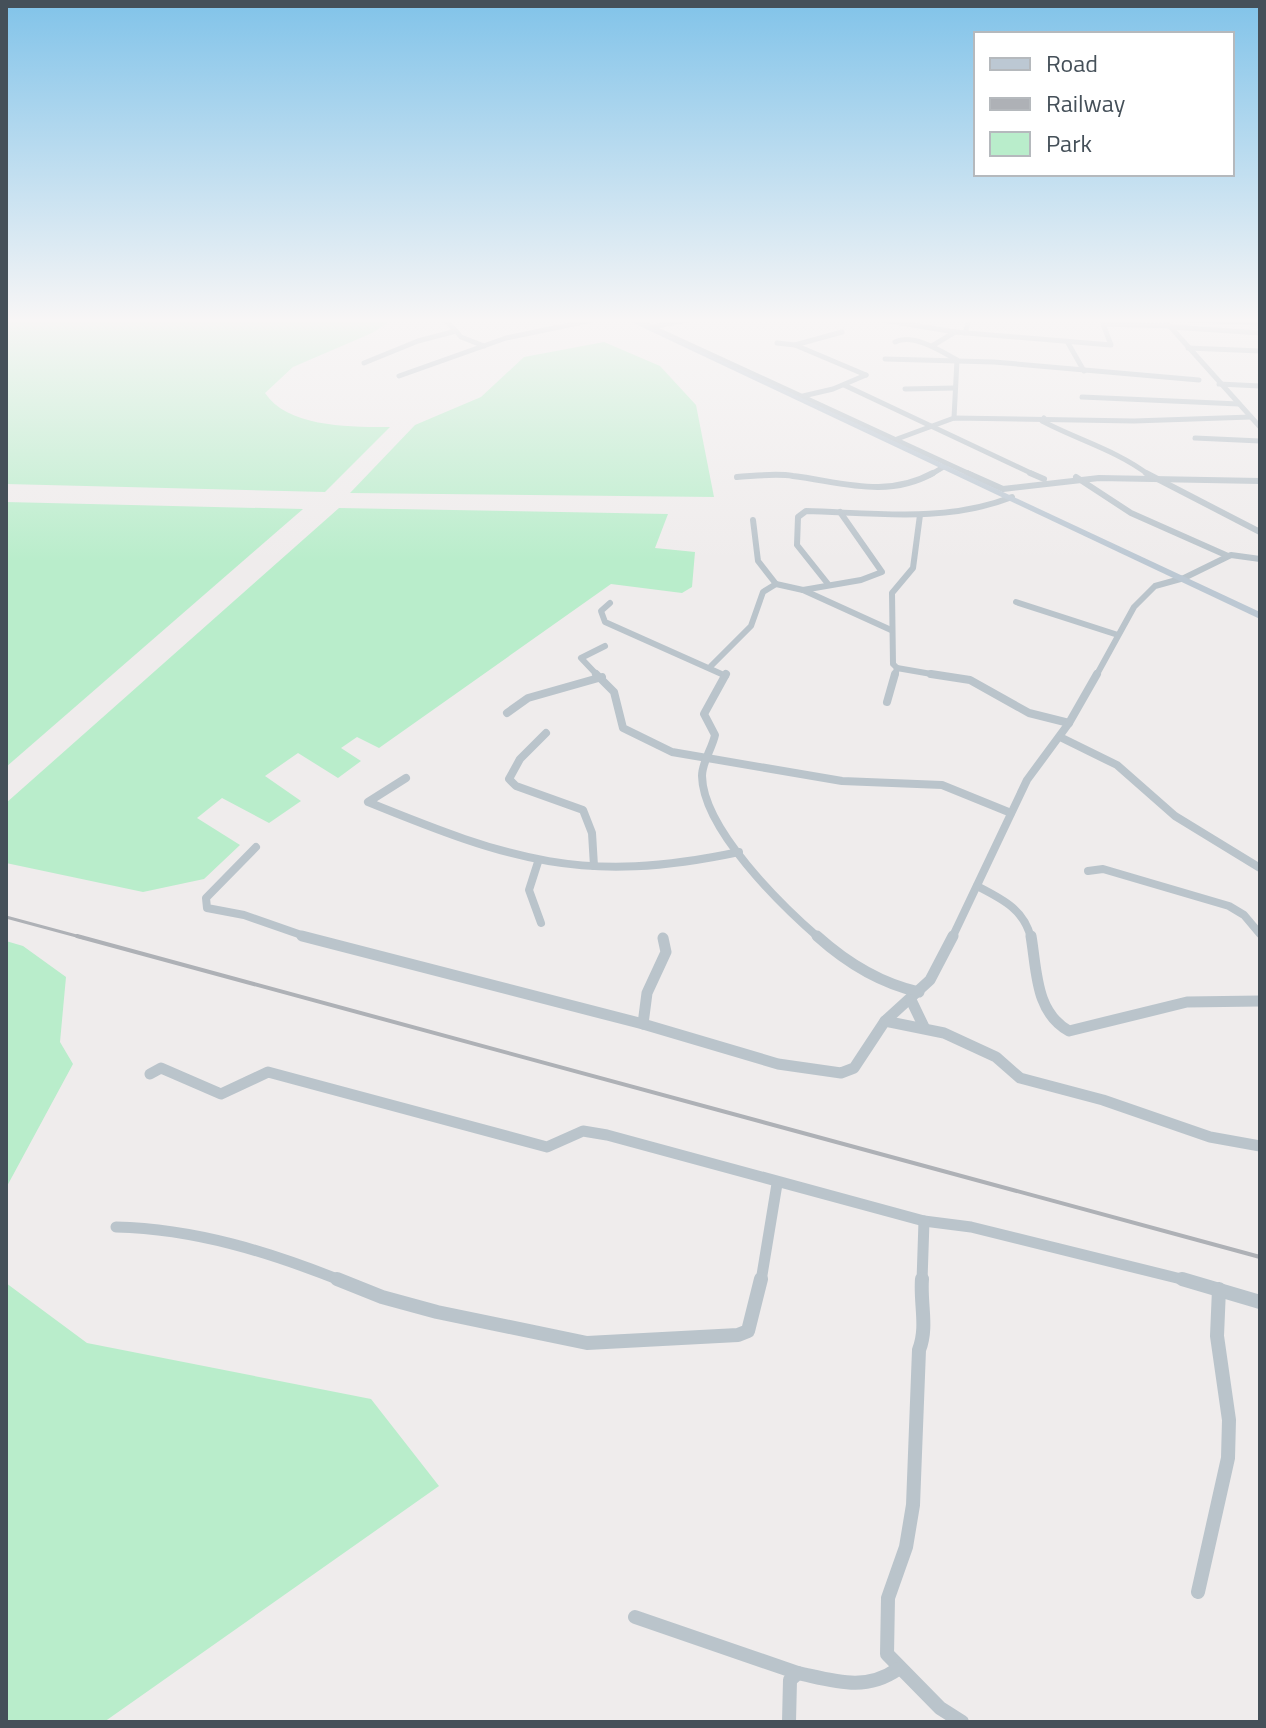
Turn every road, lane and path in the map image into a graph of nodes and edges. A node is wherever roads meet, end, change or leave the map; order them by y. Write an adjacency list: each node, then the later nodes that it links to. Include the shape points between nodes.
1 (805, 401): 16 (main road)
2 (813, 401): 14 (street)
3 (878, 401): 11 (street)
4 (955, 401): 9 (street)
5 (1164, 401): 7 (street)
6 (1236, 401): 7 (street)
7 (1239, 404): 8 (street)
8 (1251, 417): 10 (street); 12 (street)
9 (954, 418): 10 (street); 11 (street)
10 (1044, 418): 20 (street, via 1074,438 1130,459)
11 (933, 426): 14 (street); 19 (street)
12 (1260, 427)
13 (1195, 438): 15 (street)
14 (897, 439): 19 (street, via 1003,489)
15 (1260, 441)
16 (945, 466): 17 (street, via 920,480 879,489 791,475); 22 (main road)
17 (737, 477)
18 (1076, 477): 19 (street); 20 (street); 27 (street, via 1131,513)
19 (1044, 479)
20 (1156, 480): 21 (street); 26 (street)
21 (1260, 481)
22 (1012, 497): 24 (street, via 964,514); 29 (main road)
23 (840, 512): 24 (street); 31 (street, via 806,511 798,517 797,545); 31 (street, via 882,572)
24 (920, 515): 36 (street, via 913,568 892,593)
25 (753, 520): 30 (street, via 758,561)
26 (1260, 532)
27 (1228, 556): 28 (street); 29 (street)
28 (1260, 559)
29 (1184, 578): 35 (main road); 37 (street, via 1147,592)
30 (776, 584): 32 (street); 39 (street, via 763,592 746,633)
31 (828, 584): 32 (street)
32 (803, 590): 36 (street)
33 (1016, 602): 37 (street)
34 (610, 603): 39 (street, via 601,611 605,622)
35 (1260, 616)
36 (891, 630): 40 (street)
37 (1118, 635): 44 (street)
38 (605, 646): 41 (street, via 581,658)
39 (711, 666): 47 (street, via 728,678 704,714 714,728)
40 (897, 668): 42 (street); 44 (street, via 970,680 1029,713)
41 (602, 677): 43 (street, via 528,698); 47 (street, via 614,692 627,732 672,752)
42 (887, 702)
43 (507, 713)
44 (1069, 723): 46 (street)
45 (546, 733): 53 (street, via 509,779 583,810 592,833)
46 (1060, 737): 49 (street, via 1027,780); 54 (street, via 1117,765 1175,816)
47 (707, 757): 49 (street, via 842,781 942,785); 51 (street, via 702,776 708,801)
48 (406, 778): 52 (street, via 368,802 417,825)
49 (1011, 813): 56 (street)
50 (256, 847): 63 (street, via 206,898 207,908)
51 (739, 852): 53 (street, via 669,864); 60 (street, via 830,947)
52 (538, 862): 53 (street); 57 (street, via 529,890)
53 (594, 866)
54 (1260, 868)
55 (1088, 871): 58 (street, via 1103,869 1229,906)
56 (977, 886): 60 (street, via 943,958); 61 (street, via 1015,908 1025,920 1039,988 1059,1028 1069,1031 1186,1000)
57 (541, 923)
58 (1260, 934)
59 (663, 938): 63 (street, via 666,952 647,993)
60 (915, 996): 62 (street); 64 (street)
61 (1260, 1001)
62 (885, 1021): 63 (street, via 854,1068 841,1073 778,1064); 64 (street)
63 (643, 1024)
64 (924, 1027): 66 (street, via 974,1045 1020,1078 1210,1137)
65 (150, 1074): 67 (street, via 161,1068 221,1094 268,1072 297,1077 547,1147 583,1131)
66 (1260, 1146)
67 (777, 1184): 68 (street); 69 (street, via 748,1331 619,1344 575,1342 437,1312 382,1297 267,1251 154,1228)
68 (924, 1221): 70 (street, via 1065,1248); 74 (street, via 920,1300 925,1334 919,1350 913,1505 886,1614 887,1654)
69 (116, 1227)
70 (1219, 1289): 71 (street); 72 (street, via 1217,1336 1229,1420 1228,1458)
71 (1260, 1302)
72 (1198, 1592)
73 (635, 1617): 75 (street)
74 (898, 1669): 75 (street, via 869,1686); 77 (street)
75 (798, 1673): 76 (street, via 790,1680)
76 (789, 1722)
77 (962, 1722)

